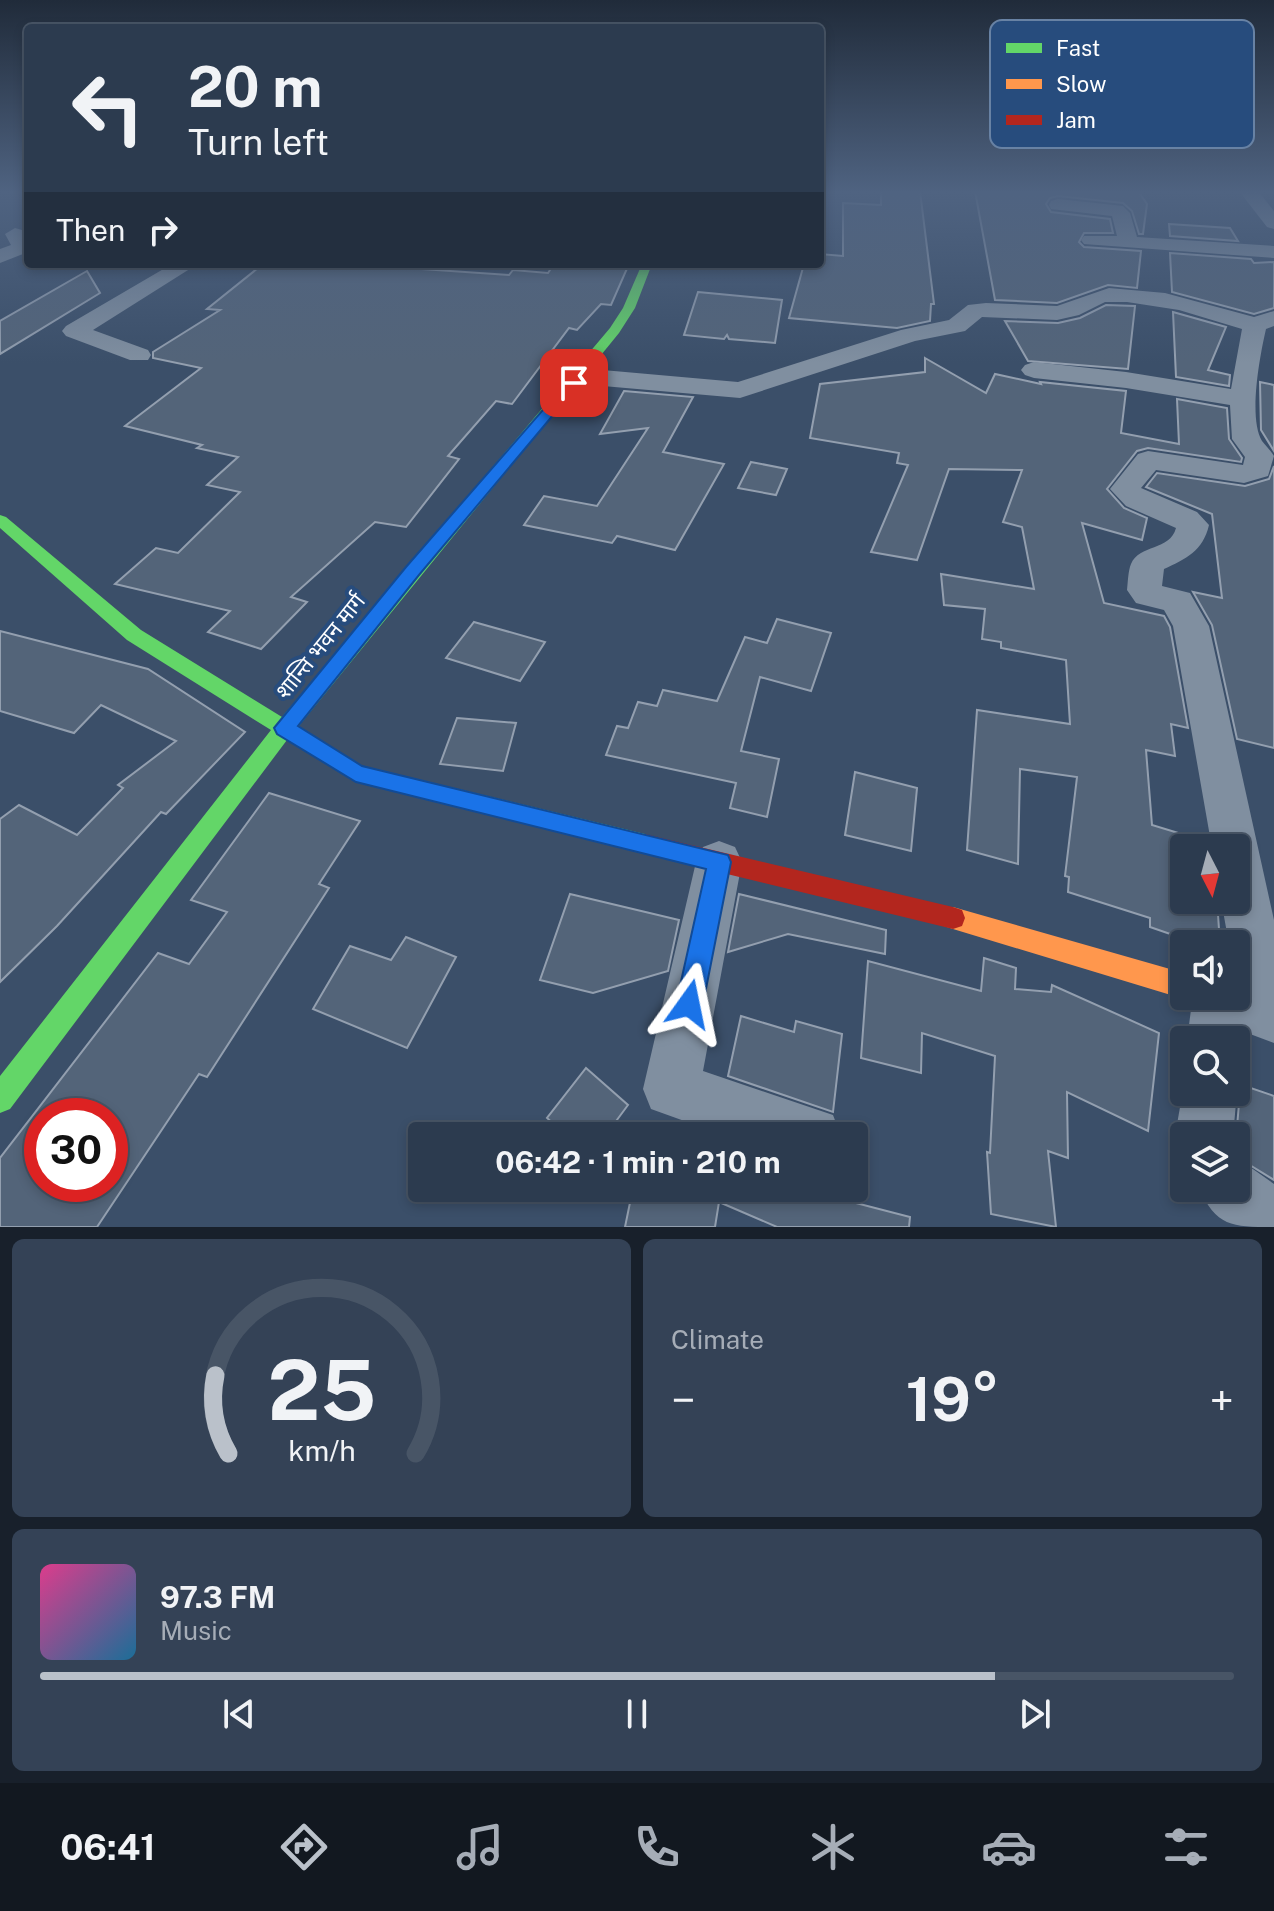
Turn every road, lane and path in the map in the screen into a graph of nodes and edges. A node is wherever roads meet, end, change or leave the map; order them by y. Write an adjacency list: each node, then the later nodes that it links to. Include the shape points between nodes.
1 (19, 248): 4 (street)
2 (1219, 248): 3 (street)
3 (1274, 252)
4 (0, 257)
5 (180, 268): 8 (street, via 74,331)
6 (645, 268): 10 (main road, शान्ति भवन मार्ग, via 629,308)
7 (1264, 334): 10 (street, via 1182,305 1107,295 1053,314 976,310 957,326 910,335 740,390); 11 (street)
8 (139, 355)
9 (1034, 370): 11 (street, via 1126,380)
10 (580, 376): 13 (main road, शान्ति भवन मार्ग)
11 (1254, 383): 14 (street, via 1246,438 1260,457 1257,470 1244,474 1148,460 1125,489 1193,525 1174,556 1148,564 1144,590 1177,601 1191,626)
12 (0, 520): 13 (main road, via 134,635)
13 (285, 728): 15 (main road, via 356,773); 20 (main road, शान्ति भवन मार्ग)
14 (1233, 834)
15 (719, 862): 17 (main road, via 920,908); 21 (street, via 671,1089)
16 (1250, 914): 19 (street)
17 (1170, 982)
18 (1250, 1008): 19 (street)
19 (1271, 1015)
20 (0, 1099)
21 (770, 1122)
22 (1247, 1202): 23 (street)
23 (1274, 1223)

